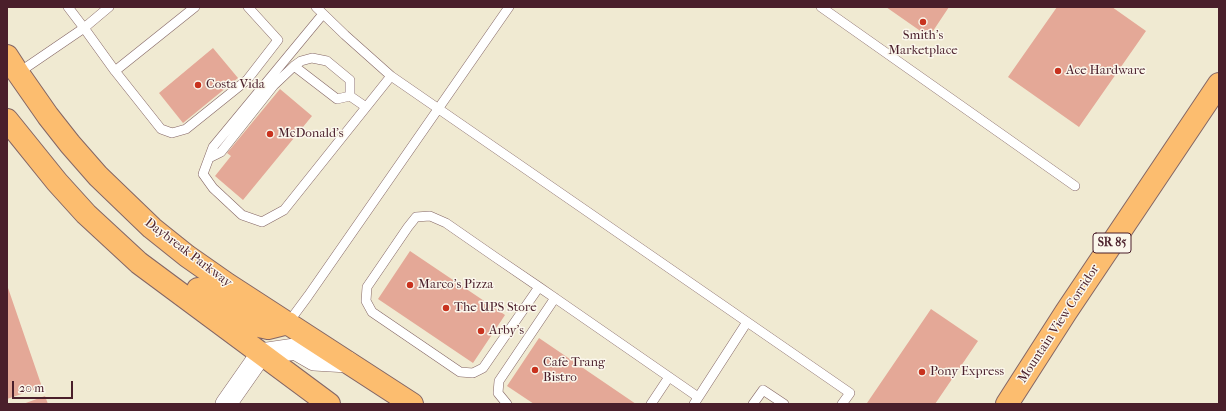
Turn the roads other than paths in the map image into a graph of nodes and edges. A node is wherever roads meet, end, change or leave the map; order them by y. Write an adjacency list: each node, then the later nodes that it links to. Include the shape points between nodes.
1 (68, 7): 9 (lane)
2 (109, 7): 9 (lane)
3 (195, 7): 12 (lane)
4 (248, 7): 12 (lane, via 278,40 247,80 186,129 172,133 161,128)
5 (316, 7): 8 (lane)
6 (509, 7): 17 (lane)
7 (821, 7): 20 (lane)
8 (324, 14): 13 (lane); 19 (lane, via 213,147)
9 (84, 28): 10 (lane); 12 (lane)
10 (12, 64): 25 (main road, Daybreak Parkway, via 48,116 75,149 98,176 147,223 193,260)
11 (294, 66): 15 (lane, via 337,99); 15 (lane, via 312,58 327,61 350,80); 19 (lane, via 274,85 221,152)
12 (115, 72)
13 (391, 76): 16 (lane); 17 (lane)
14 (1219, 84): 38 (main road, Mountain View Corridor / SR 85)
15 (350, 96): 16 (lane)
16 (366, 107): 19 (lane, via 284,210 262,222 242,215 213,188 203,174)
17 (439, 109): 24 (lane); 25 (lane)
18 (7, 120): 21 (main road, via 86,214)
19 (209, 158)
20 (1075, 186)
21 (140, 263): 25 (main road, via 165,264 215,301 255,325 268,328); 26 (main road)
22 (539, 287): 22 (lane, via 446,223 430,216 416,217 367,286 366,301 372,312 460,372 473,373 482,368); 23 (lane)
23 (555, 298): 28 (lane); 33 (lane, via 499,380 498,393)
24 (747, 322): 29 (lane); 37 (lane, via 850,394)
25 (288, 323): 27 (main road, Daybreak Parkway)
26 (261, 354): 27 (street, via 295,349 314,360); 30 (street); 31 (main road)
27 (348, 362): 32 (main road, Daybreak Parkway)
28 (669, 377): 29 (lane); 34 (lane)
29 (696, 401)
30 (226, 404)
31 (328, 404)
32 (412, 404)
33 (507, 404)
34 (651, 404)
35 (753, 404): 36 (lane, via 763,390)
36 (784, 404)
37 (842, 404)
38 (1007, 404)

